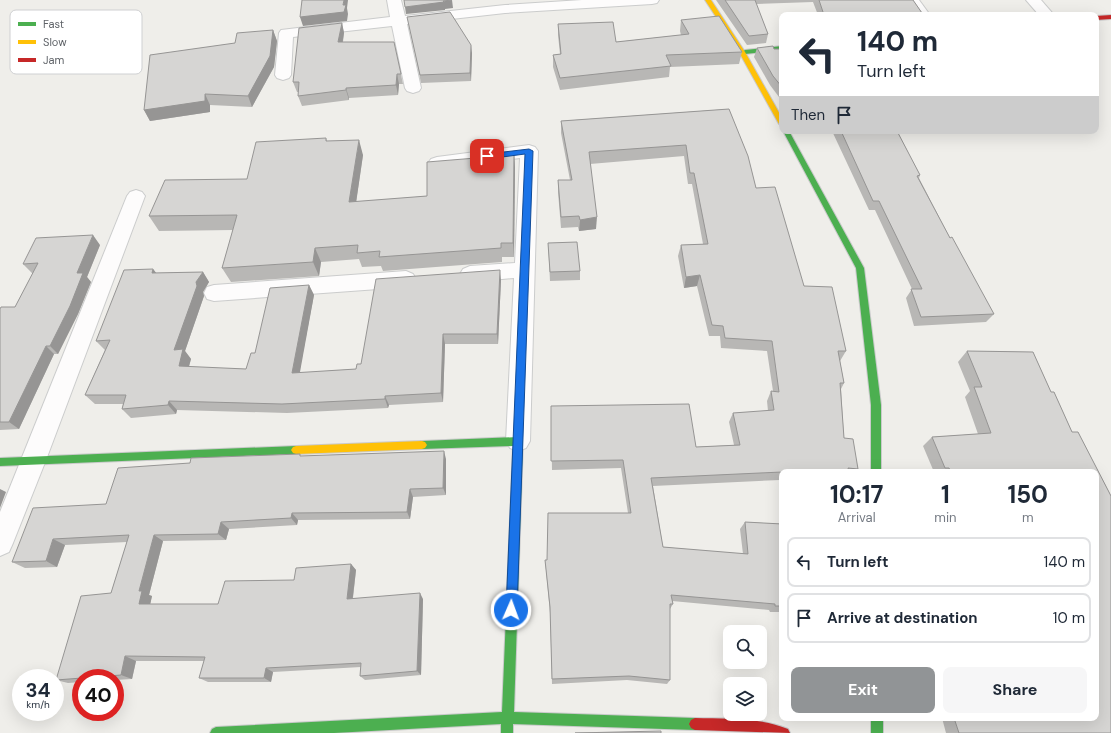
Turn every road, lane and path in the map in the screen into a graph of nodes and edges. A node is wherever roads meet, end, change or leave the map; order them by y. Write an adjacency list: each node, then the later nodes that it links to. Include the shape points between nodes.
1 (394, 0): 12 (street)
2 (652, 0): 6 (street)
3 (708, 0): 14 (street)
4 (912, 0): 8 (street)
5 (1033, 0): 9 (street)
6 (563, 3): 7 (street, via 505,9)
7 (458, 7): 12 (street)
8 (921, 12)
9 (1044, 12)
10 (1111, 17): 11 (street)
11 (1099, 18)
12 (398, 21): 15 (street, via 286,33); 16 (street)
13 (779, 48): 14 (street)
14 (742, 52): 17 (street)
15 (283, 74)
16 (413, 88)
17 (779, 119)
18 (788, 134): 28 (street, via 860,268 876,405)
19 (432, 163): 21 (street, via 529,151)
20 (136, 196): 26 (street)
21 (525, 270): 22 (street); 25 (street)
22 (453, 276)
23 (421, 278): 24 (street)
24 (214, 293)
25 (518, 441): 26 (street); 30 (street)
26 (34, 460): 27 (street); 29 (street)
27 (0, 462)
28 (876, 469)
29 (0, 543)
30 (507, 718): 32 (street); 33 (street); 34 (street, via 757,726)
31 (877, 721): 35 (street)
32 (216, 733)
33 (507, 733)
34 (784, 733)
35 (877, 733)

